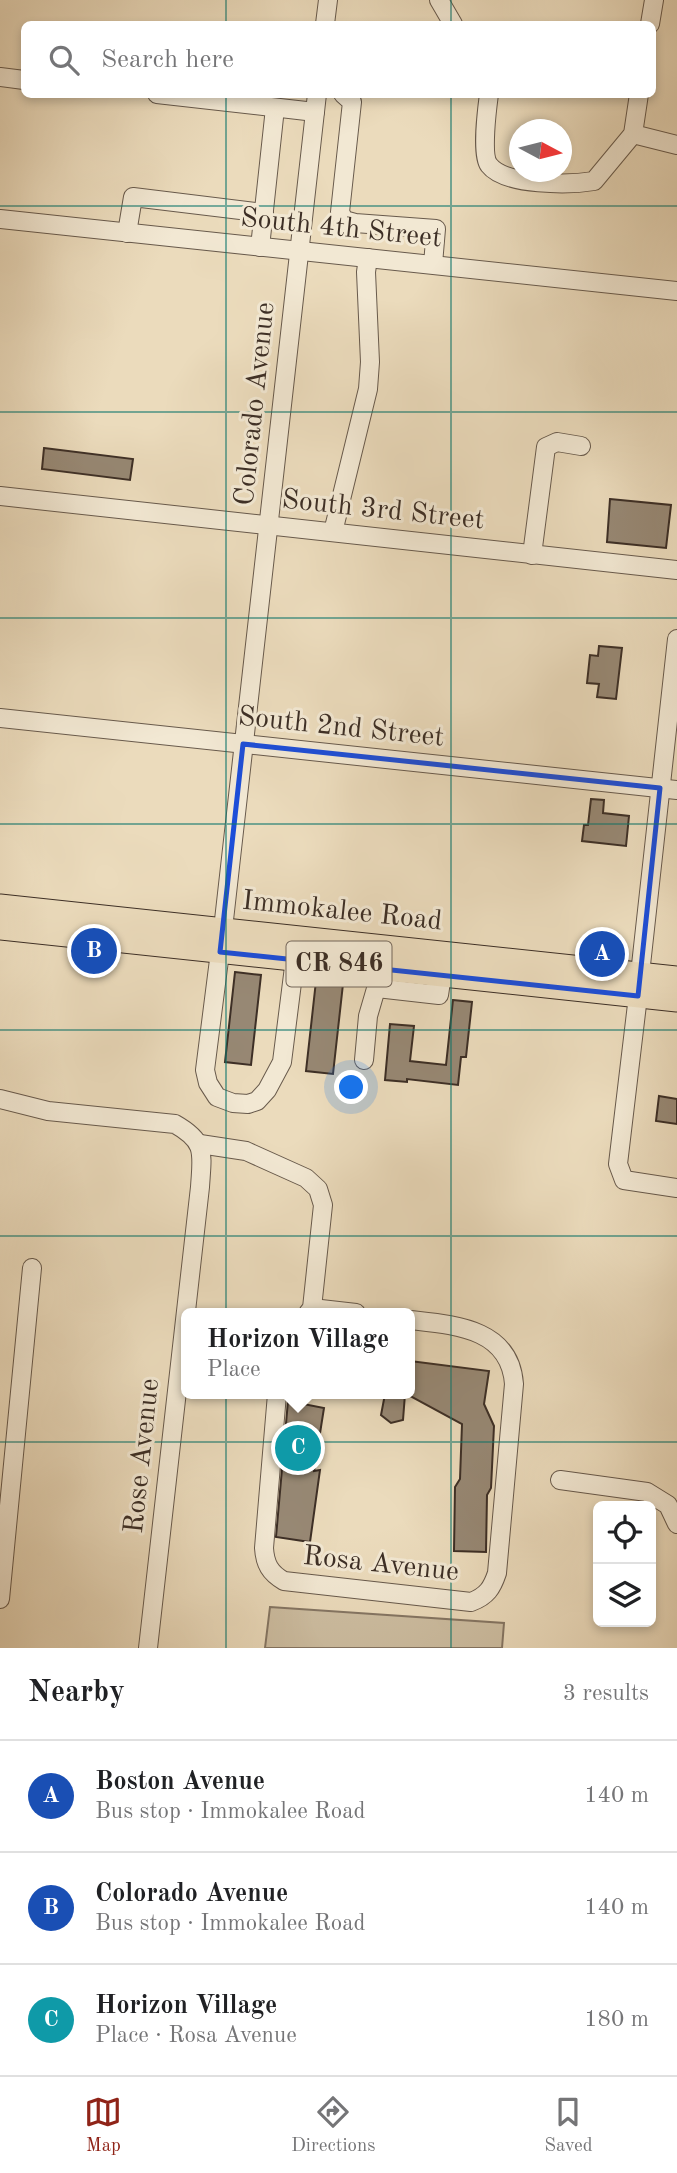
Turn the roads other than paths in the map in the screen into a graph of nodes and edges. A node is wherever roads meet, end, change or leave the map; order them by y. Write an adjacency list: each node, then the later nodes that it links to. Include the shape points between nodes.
1 (328, 0): 4 (street)
2 (439, 0): 5 (street)
3 (654, 0): 6 (street)
4 (325, 21)
5 (451, 21)
6 (650, 21)
7 (0, 77): 8 (street)
8 (21, 80)
9 (191, 98): 14 (street)
10 (347, 98): 23 (street, via 352,103 340,212 344,220 436,229)
11 (489, 98): 15 (street, via 486,157 488,165 505,177 570,185 594,181)
12 (638, 98): 15 (street)
13 (316, 103): 14 (street); 21 (street, Colorado Avenue)
14 (275, 108): 17 (street)
15 (633, 134): 16 (street)
16 (677, 145)
17 (264, 213): 19 (street, via 133,197); 20 (street)
18 (0, 219): 19 (street, South 4th Street)
19 (127, 233): 20 (street, South 4th Street)
20 (260, 247): 21 (street, South 4th Street)
21 (299, 251): 22 (street, South 4th Street); 27 (street, Colorado Avenue)
22 (369, 258): 23 (street, South 4th Street); 28 (street, via 368,389)
23 (433, 264): 24 (street, South 4th Street)
24 (677, 291)
25 (581, 446): 29 (street, via 557,442 546,447)
26 (0, 496): 27 (street, South 3rd Street)
27 (269, 525): 28 (street, South 3rd Street); 33 (street, Colorado Avenue)
28 (332, 532): 29 (street, South 3rd Street)
29 (532, 555): 30 (street, South 3rd Street)
30 (677, 570)
31 (677, 639): 34 (street)
32 (0, 718): 33 (street, South 2nd Street)
33 (243, 744): 34 (street, South 2nd Street); 37 (street, Colorado Avenue)
34 (668, 789): 41 (street)
35 (0, 906): 37 (main road, Immokalee Road / CR 846)
36 (0, 928): 37 (main road, Immokalee Road / CR 846)
37 (222, 940): 38 (main road, Immokalee Road / CR 846); 38 (street, Colorado Avenue, via 205,1070 217,1097 233,1103 257,1101 282,1062); 41 (main road, Immokalee Road / CR 846)
38 (295, 959): 39 (main road, Immokalee Road / CR 846)
39 (379, 978): 41 (main road, Immokalee Road / CR 846, via 442,975); 43 (street)
40 (677, 978): 41 (main road, Immokalee Road / CR 846)
41 (639, 985): 42 (main road, Immokalee Road / CR 846); 46 (street, via 618,1164 624,1180)
42 (677, 1000)
43 (364, 1060)
44 (0, 1099): 45 (street, via 48,1111 175,1124)
45 (200, 1144): 48 (street, Rose Avenue, via 200,1187); 49 (street, via 246,1151 318,1188 323,1205)
46 (677, 1188)
47 (32, 1268): 55 (street)
48 (186, 1308)
49 (310, 1308)
50 (415, 1321): 52 (street, Rosa Avenue, via 465,1328 485,1336 502,1351 513,1373 497,1573 483,1597 471,1601 276,1577 264,1548)
51 (181, 1355): 56 (street, Rose Avenue)
52 (277, 1399)
53 (560, 1480): 54 (street, via 647,1492 668,1505)
54 (677, 1524)
55 (0, 1599)
56 (148, 1648)

